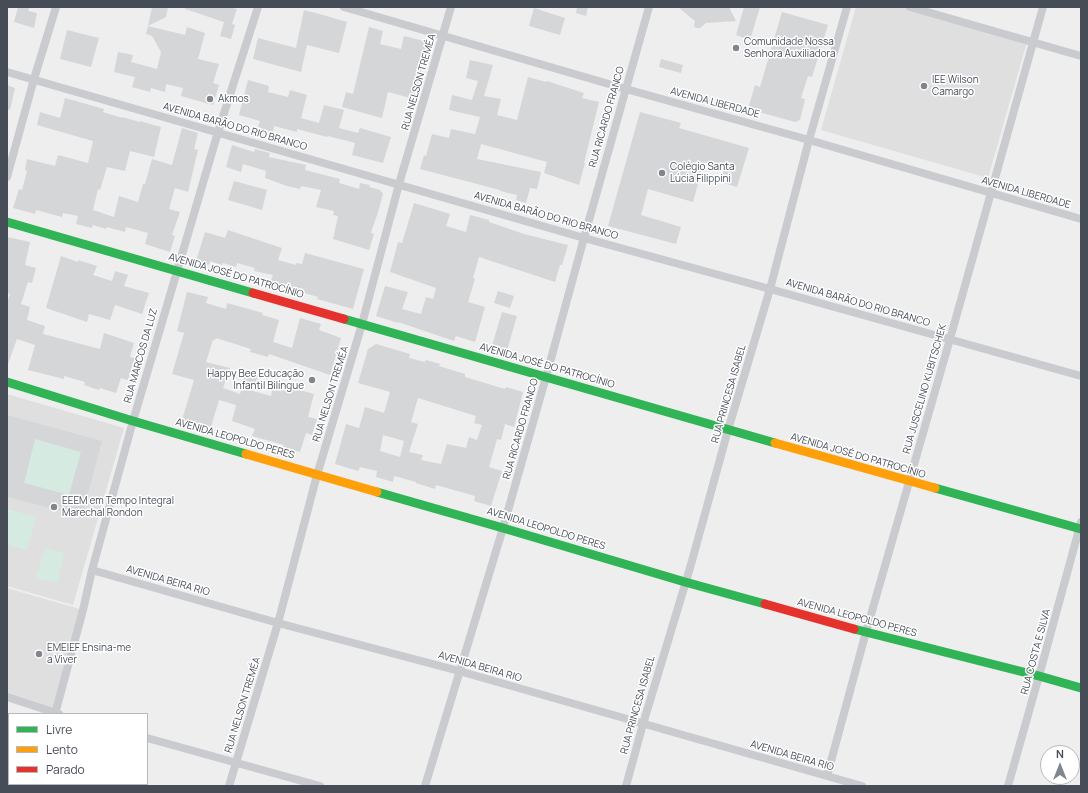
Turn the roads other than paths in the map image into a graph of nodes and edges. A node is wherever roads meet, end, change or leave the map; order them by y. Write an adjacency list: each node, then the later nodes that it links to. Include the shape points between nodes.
1 (56, 7): 13 (street)
2 (258, 7): 15 (street, RUA MARCOS DA LUZ)
3 (344, 7): 9 (street, AVENIDA LIBERDADE)
4 (451, 7): 9 (street, RUA NELSON TREMÉA)
5 (649, 7): 14 (street, RUA RICARDO FRANCO)
6 (847, 7): 16 (street, RUA PRINCESA ISABEL)
7 (910, 7): 10 (street)
8 (1043, 7): 10 (street, RUA JUSCELINO KUBITSCHEK)
9 (443, 36): 14 (street, AVENIDA LIBERDADE); 18 (street, RUA NELSON TREMÉA)
10 (1033, 42): 11 (street); 19 (street, RUA JUSCELINO KUBITSCHEK)
11 (1081, 56)
12 (7, 72): 13 (street, AVENIDA BARÃO DO RIO BRANCO)
13 (34, 79): 15 (street, AVENIDA BARÃO DO RIO BRANCO); 17 (street)
14 (626, 89): 16 (street, AVENIDA LIBERDADE); 22 (street, RUA RICARDO FRANCO)
15 (218, 132): 18 (street, AVENIDA BARÃO DO RIO BRANCO); 23 (street, RUA MARCOS DA LUZ)
16 (809, 140): 19 (street, AVENIDA LIBERDADE); 24 (street, RUA PRINCESA ISABEL)
17 (7, 176)
18 (399, 184): 22 (street, AVENIDA BARÃO DO RIO BRANCO); 25 (street, RUA NELSON TREMÉA)
19 (991, 194): 20 (street, AVENIDA LIBERDADE); 26 (street, RUA JUSCELINO KUBITSCHEK)
20 (1081, 219)
21 (7, 222): 23 (street, AVENIDA JOSÉ DO PATROCÍNIO)
22 (584, 238): 24 (street, AVENIDA BARÃO DO RIO BRANCO); 28 (street, RUA RICARDO FRANCO)
23 (177, 270): 25 (street, AVENIDA JOSÉ DO PATROCÍNIO); 30 (street, RUA MARCOS DA LUZ)
24 (770, 289): 26 (street, AVENIDA BARÃO DO RIO BRANCO); 31 (street, RUA PRINCESA ISABEL)
25 (362, 324): 28 (street, AVENIDA JOSÉ DO PATROCÍNIO); 32 (street, RUA NELSON TREMÉA)
26 (950, 339): 27 (street, AVENIDA BARÃO DO RIO BRANCO); 33 (street, RUA JUSCELINO KUBITSCHEK)
27 (1081, 376)
28 (546, 377): 31 (street, AVENIDA JOSÉ DO PATROCÍNIO); 35 (street, RUA RICARDO FRANCO)
29 (7, 382): 30 (street, AVENIDA LEOPOLDO PERES)
30 (133, 421): 32 (street, AVENIDA LEOPOLDO PERES); 36 (street, RUA MARCOS DA LUZ)
31 (728, 430): 33 (street, AVENIDA JOSÉ DO PATROCÍNIO); 37 (street, RUA PRINCESA ISABEL)
32 (317, 475): 35 (street, AVENIDA LEOPOLDO PERES); 38 (street, RUA NELSON TREMÉA)
33 (909, 482): 34 (street, AVENIDA JOSÉ DO PATROCÍNIO); 39 (street, RUA JUSCELINO KUBITSCHEK)
34 (1080, 526): 41 (street, RUA COSTA E SILVA)
35 (503, 528): 37 (street, AVENIDA LEOPOLDO PERES); 40 (street, RUA RICARDO FRANCO)
36 (92, 570): 38 (street, AVENIDA BEIRA RIO); 45 (street, RUA MARCOS DA LUZ)
37 (685, 582): 39 (street, AVENIDA LEOPOLDO PERES); 46 (street, RUA PRINCESA ISABEL)
38 (278, 623): 40 (street, AVENIDA BEIRA RIO); 48 (street, RUA NELSON TREMÉA)
39 (866, 632): 41 (street, AVENIDA LEOPOLDO PERES); 49 (street, RUA JUSCELINO KUBITSCHEK)
40 (459, 671): 46 (street, AVENIDA BEIRA RIO); 52 (street, RUA RICARDO FRANCO)
41 (1040, 676): 42 (street, AVENIDA LEOPOLDO PERES); 55 (street, RUA COSTA E SILVA)
42 (1081, 688)
43 (7, 697): 44 (street)
44 (54, 713)
45 (57, 713)
46 (643, 724): 49 (street, AVENIDA BEIRA RIO); 53 (street, RUA PRINCESA ISABEL)
47 (148, 738): 48 (street)
48 (236, 762): 50 (street, RUA NELSON TREMÉA); 51 (street)
49 (827, 776): 54 (street, AVENIDA BEIRA RIO)
50 (229, 786)
51 (320, 786)
52 (425, 786)
53 (626, 786)
54 (862, 786)
55 (1008, 786)

